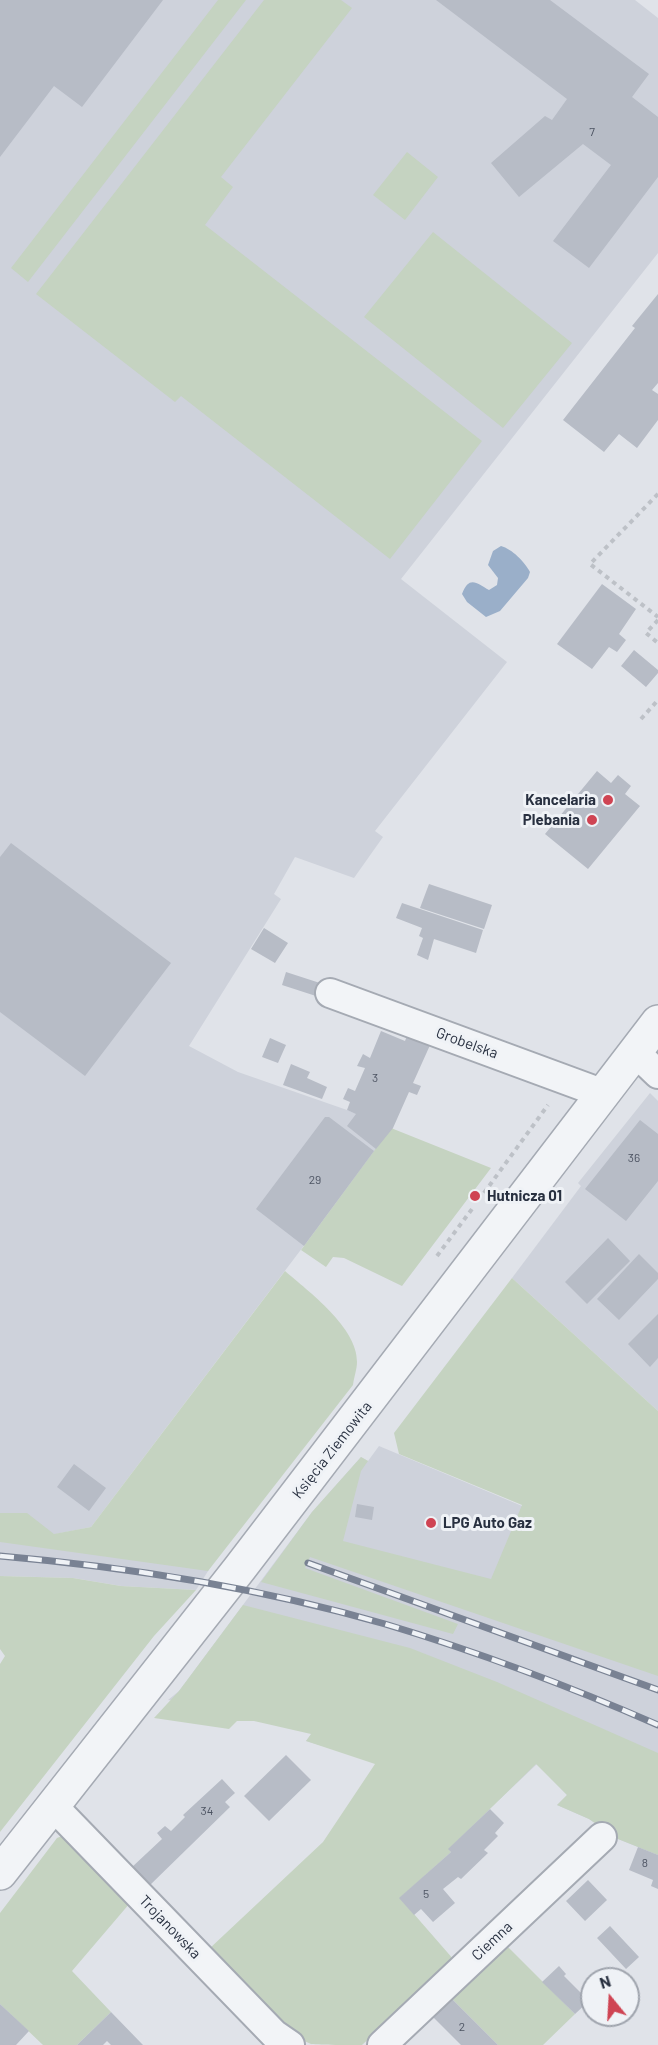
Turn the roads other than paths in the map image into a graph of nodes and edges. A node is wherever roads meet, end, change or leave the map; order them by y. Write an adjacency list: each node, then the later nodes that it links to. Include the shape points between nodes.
1 (330, 993): 4 (street, Grobelska)
2 (658, 1022): 3 (street, Księcia Ziemowita)
3 (647, 1063): 4 (street, Księcia Ziemowita)
4 (604, 1094): 5 (street, Księcia Ziemowita)
5 (53, 1806): 7 (street, Księcia Ziemowita); 8 (street, Trojanowska, via 274,2034)
6 (602, 1837): 9 (street, Ciemna)
7 (0, 1873)
8 (290, 2045)
9 (382, 2045)

